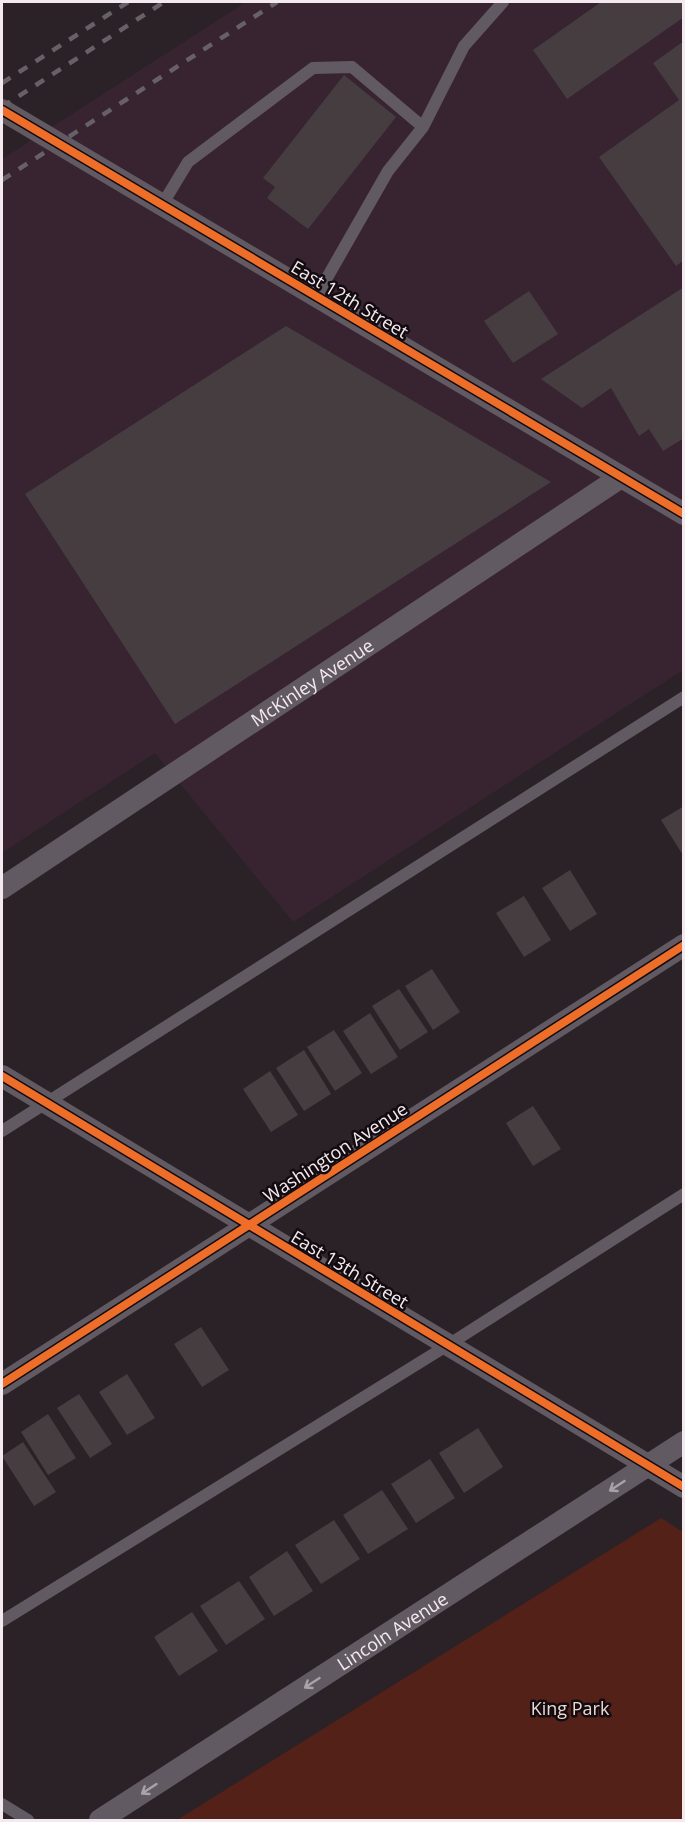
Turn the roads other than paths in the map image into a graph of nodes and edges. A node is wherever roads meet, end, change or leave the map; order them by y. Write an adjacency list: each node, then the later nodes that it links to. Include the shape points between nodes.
1 (503, 2): 3 (lane, via 464,46)
2 (2, 110): 4 (street, East 12th Street)
3 (423, 127): 4 (lane, via 352,67 314,68 188,162); 5 (lane, via 388,171)
4 (162, 205): 5 (street, East 12th Street)
5 (316, 297): 6 (street, East 12th Street)
6 (621, 477): 7 (street, East 12th Street); 9 (street, McKinley Avenue)
7 (684, 514)
8 (684, 697): 12 (lane)
9 (2, 888)
10 (684, 945): 15 (street, Washington Avenue)
11 (2, 1076): 12 (street, East 13th Street)
12 (46, 1103): 13 (lane); 15 (street, East 13th Street)
13 (2, 1131)
14 (684, 1194): 16 (lane)
15 (249, 1225): 16 (street, East 13th Street); 17 (street, Washington Avenue)
16 (448, 1345): 19 (street, East 13th Street); 21 (lane)
17 (2, 1384)
18 (684, 1442): 19 (street, Lincoln Avenue)
19 (648, 1465): 20 (street, East 13th Street); 24 (street, Lincoln Avenue, one-way to 24)
20 (684, 1487)
21 (2, 1621)
22 (2, 1804): 23 (lane)
23 (28, 1821)
24 (100, 1821)

